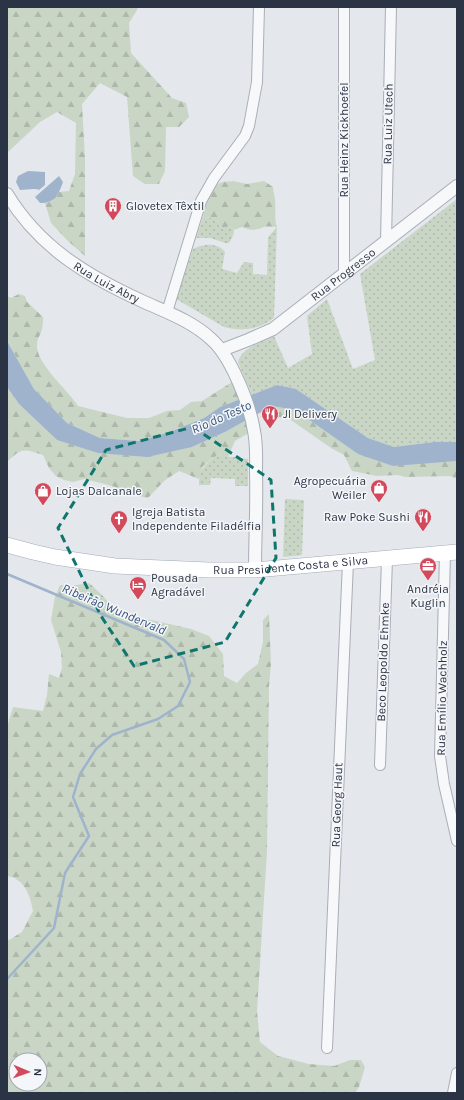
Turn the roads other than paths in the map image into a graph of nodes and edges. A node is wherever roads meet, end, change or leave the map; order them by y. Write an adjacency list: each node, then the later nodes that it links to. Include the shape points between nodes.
1 (259, 7): 8 (street, via 257,82 249,126 239,146 214,178 202,202)
2 (344, 7): 7 (street, Rua Heinz Kickhoefel)
3 (391, 7): 6 (street, Rua Luiz Utech)
4 (457, 186): 6 (street, Rua Progresso)
5 (7, 194): 8 (street, Rua Luiz Abry, via 31,228 64,257 102,282)
6 (386, 241): 7 (street, Rua Progresso)
7 (344, 274): 9 (street, Rua Progresso, via 273,329)
8 (166, 312): 9 (street, Rua Luiz Abry, via 199,329)
9 (222, 350): 14 (street, Rua Luiz Abry, via 243,395 255,432)
10 (7, 545): 14 (main road, Rua Presidente Costa e Silva, via 55,557 116,566)
11 (451, 553): 12 (main road, Rua Presidente Costa e Silva); 16 (street, Rua Emílio Wachholz, via 440,756)
12 (387, 559): 13 (main road, Rua Presidente Costa e Silva); 15 (street, Beco Leopoldo Ehmke)
13 (348, 562): 14 (main road, Rua Presidente Costa e Silva); 17 (street, Rua Georg Haut)
14 (254, 570)
15 (380, 765)
16 (457, 841)
17 (327, 1048)
18 (457, 1073): 19 (street)
19 (453, 1093)

